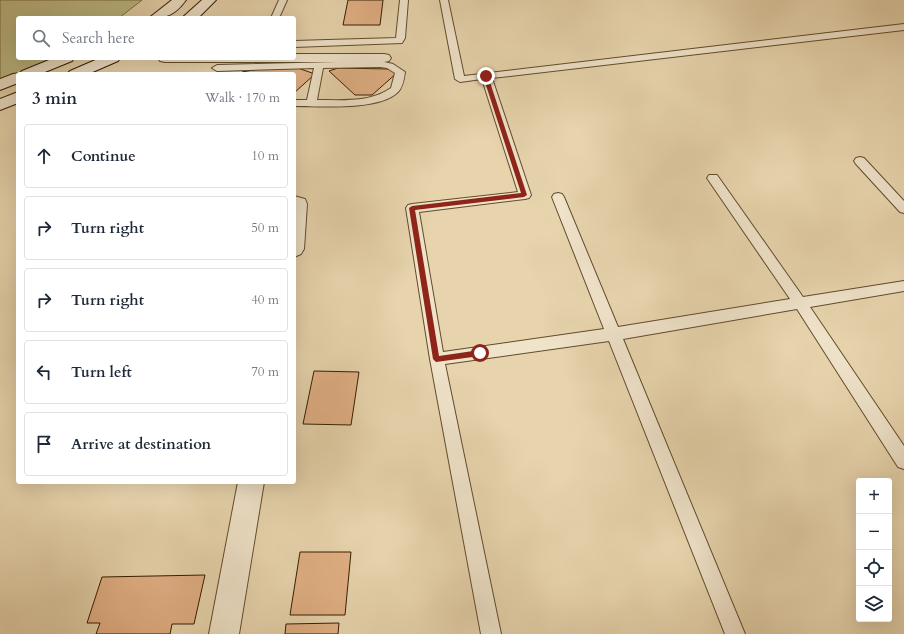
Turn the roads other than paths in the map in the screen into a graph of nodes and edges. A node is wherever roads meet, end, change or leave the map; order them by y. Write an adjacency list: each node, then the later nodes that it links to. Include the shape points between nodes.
1 (179, 0): 6 (street)
2 (209, 0): 7 (street)
3 (283, 0): 8 (lane)
4 (404, 0): 10 (lane, via 399,41)
5 (444, 0): 20 (lane, via 460,79)
6 (159, 16)
7 (192, 16)
8 (276, 16)
9 (904, 26): 20 (lane)
10 (296, 44)
11 (384, 58): 15 (street)
12 (62, 60): 18 (street)
13 (108, 60): 19 (street)
14 (177, 60): 17 (street)
15 (355, 62): 16 (lane); 17 (street); 25 (lane, via 390,66 400,72 395,90 385,97 367,102)
16 (319, 66): 17 (lane); 25 (lane)
17 (218, 67)
18 (32, 72)
19 (80, 72)
20 (486, 76): 36 (lane, via 524,195 412,208)
21 (16, 79): 22 (street)
22 (0, 85)
23 (16, 98): 26 (street)
24 (296, 103): 25 (lane)
25 (311, 103)
26 (0, 105)
27 (860, 161): 31 (lane)
28 (713, 178): 34 (lane)
29 (558, 197): 35 (lane)
30 (296, 204): 32 (street)
31 (904, 209)
32 (296, 226)
33 (904, 286): 34 (lane)
34 (800, 303): 35 (lane); 37 (lane)
35 (613, 334): 36 (lane); 41 (lane)
36 (436, 359): 40 (lane)
37 (904, 461)
38 (251, 484): 39 (street)
39 (224, 634)
40 (491, 634)
41 (735, 634)

